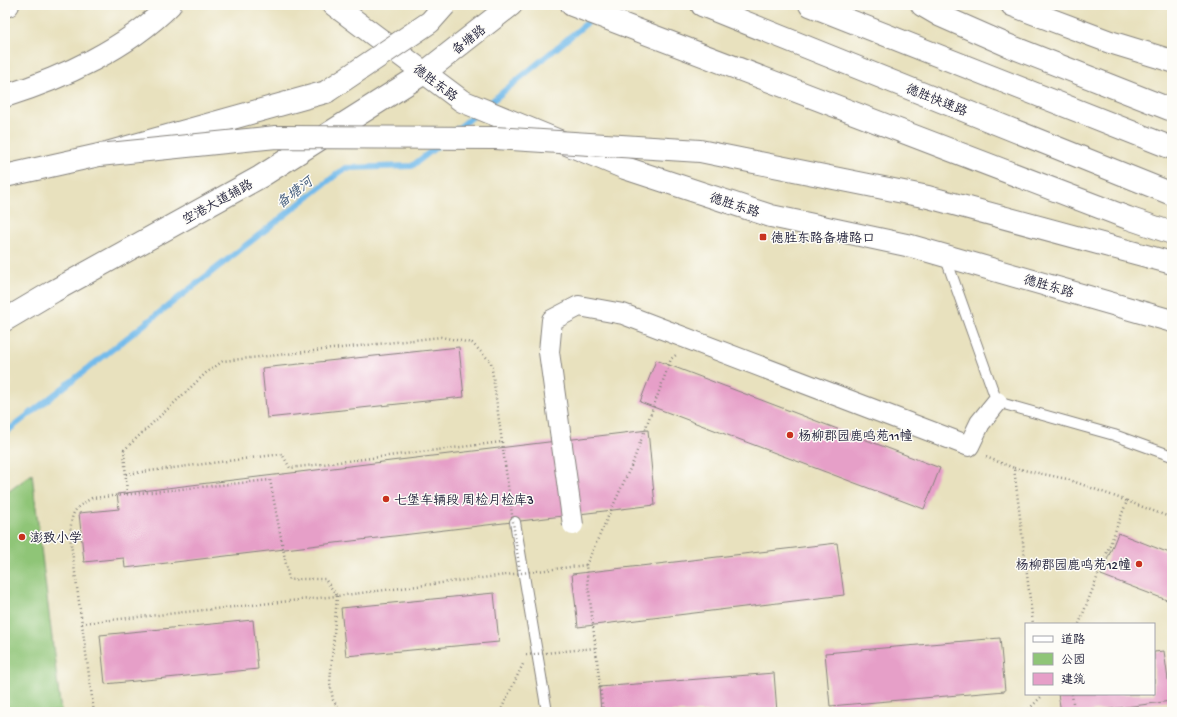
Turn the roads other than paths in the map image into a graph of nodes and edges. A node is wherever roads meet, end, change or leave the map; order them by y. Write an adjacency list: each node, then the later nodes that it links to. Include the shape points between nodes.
1 (8, 5): 11 (main road)
2 (170, 5): 14 (main road, via 134,35 100,56 58,77)
3 (334, 5): 13 (main road, 德胜东路)
4 (445, 5): 17 (main road, bridge, via 430,22 326,92)
5 (511, 5): 13 (main road, 备塘路)
6 (572, 5): 20 (main road)
7 (702, 5): 19 (main road, 德胜快速路)
8 (810, 5): 16 (main road)
9 (922, 5): 15 (main road, via 1007,45)
10 (1012, 5): 12 (main road, via 1110,42)
11 (5, 6)
12 (1172, 61)
13 (424, 73): 21 (main road, 德胜东路, via 467,104 625,168 771,216 911,246); 23 (main road, 空港大道辅路, via 260,177)
14 (5, 96)
15 (1172, 110)
16 (1172, 148)
17 (99, 155): 18 (main road); 22 (main road, bridge, via 276,137 495,138 700,151 928,197)
18 (5, 176)
19 (1172, 194)
20 (1172, 233)
21 (944, 256): 24 (main road, 德胜东路); 25 (lane)
22 (1172, 263)
23 (5, 320)
24 (1172, 320)
25 (997, 402): 26 (lane, via 1114,435); 28 (street, bridge, via 980,423 969,446 624,314 579,306 552,320 549,352)
26 (1172, 456)
27 (515, 522): 29 (lane)
28 (573, 525)
29 (547, 712)

